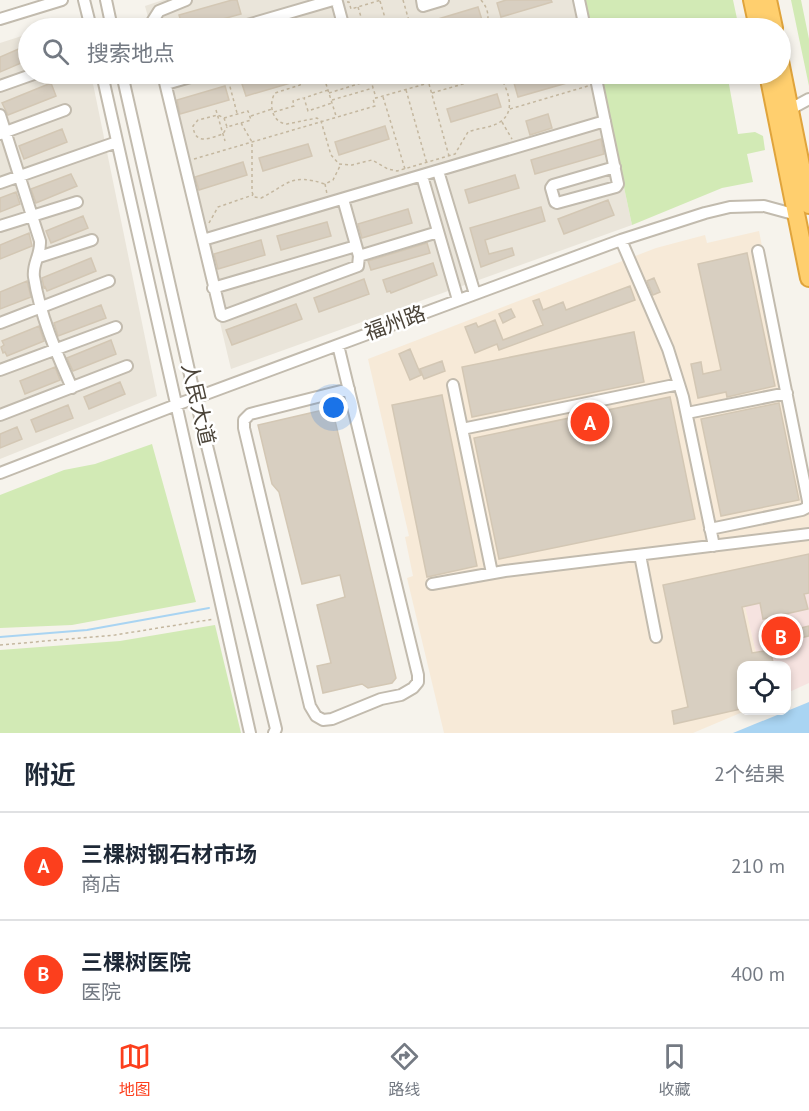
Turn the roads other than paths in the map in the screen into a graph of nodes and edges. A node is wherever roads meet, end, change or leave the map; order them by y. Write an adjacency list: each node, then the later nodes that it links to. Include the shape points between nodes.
1 (62, 0): 18 (street)
2 (84, 0): 10 (street)
3 (106, 0): 11 (street)
4 (186, 0): 12 (street, via 159,11)
5 (422, 0): 6 (street, via 423,6)
6 (443, 0)
7 (579, 0): 15 (street)
8 (752, 0): 16 (highway)
9 (768, 0): 17 (highway)
10 (88, 18)
11 (110, 18)
12 (153, 18)
13 (271, 18): 14 (street, via 333,0)
14 (341, 18)
15 (583, 18)
16 (756, 18)
17 (772, 18)
18 (0, 19)
19 (18, 80): 26 (street)
20 (104, 84): 33 (street, 人民大道)
21 (125, 84): 68 (street, 人民大道)
22 (165, 84): 46 (street)
23 (597, 84): 31 (street)
24 (772, 84): 29 (highway)
25 (781, 84): 29 (highway)
26 (0, 86)
27 (809, 99): 29 (street)
28 (66, 110): 32 (street)
29 (783, 113): 41 (highway)
30 (0, 114): 32 (street)
31 (605, 121): 34 (street); 35 (street)
32 (3, 133): 37 (street)
33 (117, 142): 37 (street); 69 (street, 人民大道)
34 (615, 167): 34 (street, via 616,187 555,202 553,185)
35 (438, 171): 36 (street); 54 (street)
36 (422, 176): 39 (street); 44 (street)
37 (19, 177): 38 (street); 42 (street)
38 (0, 183)
39 (343, 199): 46 (street); 48 (street)
40 (77, 202): 42 (street)
41 (803, 210): 47 (street, 福州路, via 730,207); 51 (highway)
42 (32, 216): 43 (street); 50 (street, via 40,241)
43 (0, 226)
44 (438, 232): 48 (street); 55 (street)
45 (92, 240): 50 (street)
46 (202, 240): 53 (street)
47 (621, 240): 54 (street, 福州路); 63 (street)
48 (358, 251): 53 (street); 53 (street, via 359,263 353,269 223,316)
49 (758, 251): 67 (street)
50 (39, 257): 56 (street, via 33,266)
51 (808, 270)
52 (109, 281): 56 (street)
53 (213, 288)
54 (475, 294): 55 (street, 福州路)
55 (459, 300): 59 (street, 福州路)
56 (41, 307): 57 (street); 60 (street)
57 (0, 322)
58 (116, 327): 60 (street)
59 (338, 345): 66 (street); 68 (street, 福州路)
60 (55, 349): 62 (street); 65 (street)
61 (127, 366): 65 (street)
62 (0, 370)
63 (679, 384): 70 (street); 72 (street)
64 (453, 385): 72 (street)
65 (72, 388): 71 (street)
66 (349, 389): 66 (street, via 418,682 401,695 323,720 310,706 244,420 250,414)
67 (787, 393): 70 (street); 74 (street, via 808,507)
68 (196, 397): 69 (street, 福州路); 82 (street, 人民大道)
69 (176, 405): 73 (street, 福州路); 81 (street, 人民大道)
70 (687, 412): 74 (street)
71 (0, 415)
72 (462, 429): 78 (street)
73 (0, 473)
74 (710, 529): 76 (street)
75 (809, 534): 76 (street)
76 (714, 546): 77 (street)
77 (640, 555): 78 (street); 80 (street)
78 (492, 573): 79 (street)
79 (432, 584)
80 (656, 637)
81 (250, 733)
82 (274, 733)

